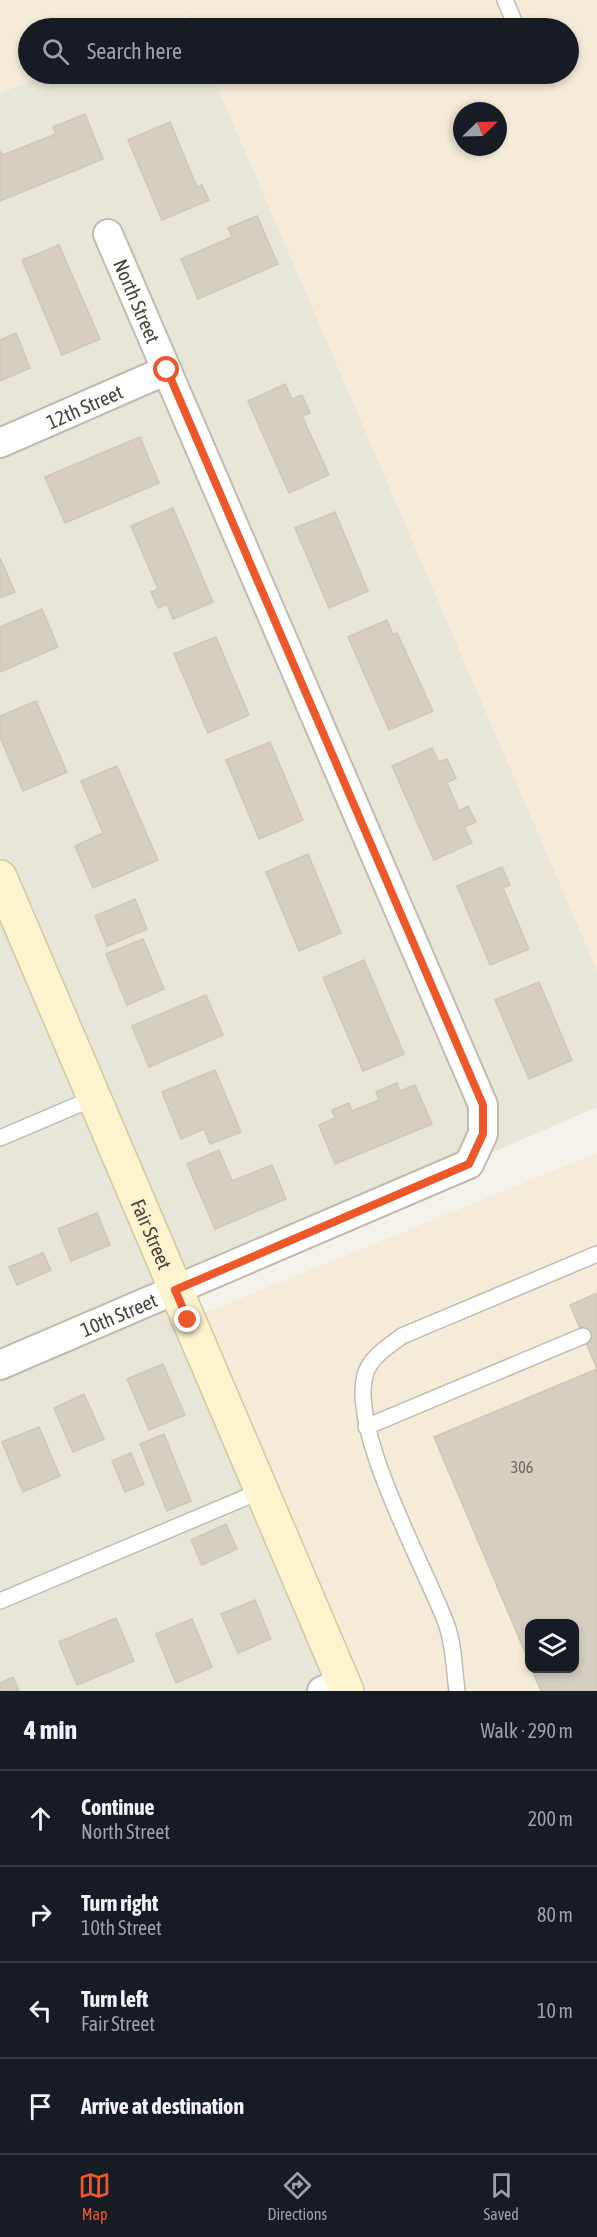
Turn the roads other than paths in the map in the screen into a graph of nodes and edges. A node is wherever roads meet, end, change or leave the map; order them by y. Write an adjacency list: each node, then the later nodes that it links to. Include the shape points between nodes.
1 (505, 0): 2 (lane)
2 (513, 18)
3 (108, 234): 4 (street, North Street)
4 (167, 370): 5 (street, 12th Street); 9 (street, North Street, via 483,1105 483,1134)
5 (0, 443)
6 (3, 894): 7 (street, Fair Street)
7 (94, 1098): 8 (lane); 11 (street, Fair Street)
8 (0, 1138)
9 (469, 1164): 11 (street, 10th Street)
10 (597, 1254): 14 (lane, via 402,1336 375,1357 366,1374)
11 (175, 1290): 13 (street, 10th Street); 15 (street, Fair Street)
12 (583, 1336): 14 (lane)
13 (0, 1365)
14 (366, 1427): 18 (lane, via 447,1626)
15 (261, 1491): 16 (lane); 17 (street, Fair Street)
16 (0, 1601)
17 (337, 1688)
18 (457, 1691)

